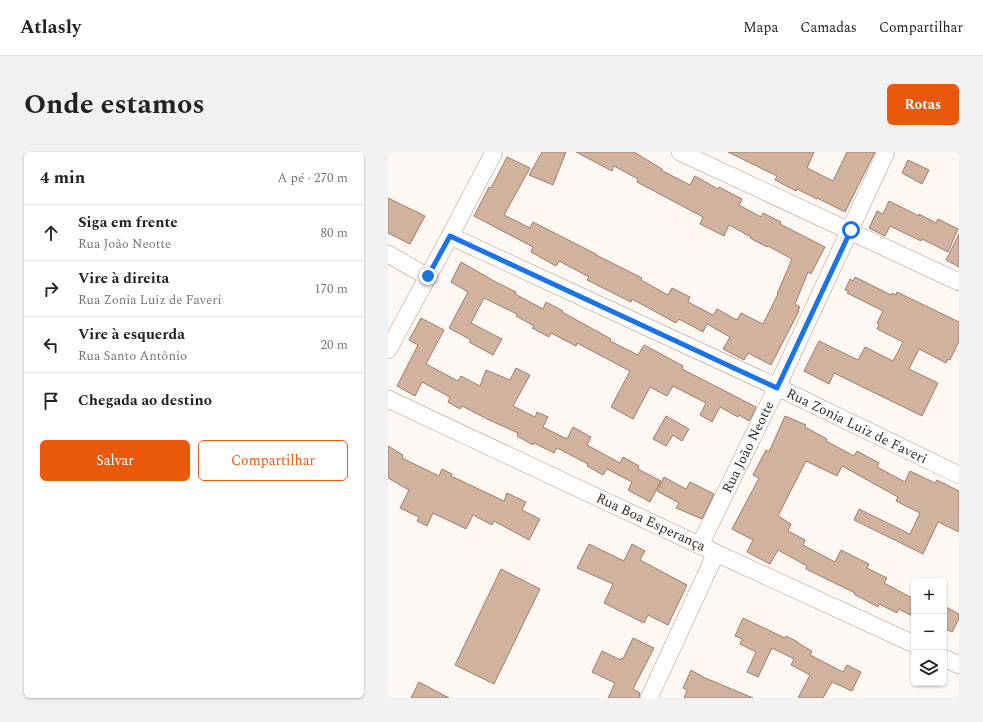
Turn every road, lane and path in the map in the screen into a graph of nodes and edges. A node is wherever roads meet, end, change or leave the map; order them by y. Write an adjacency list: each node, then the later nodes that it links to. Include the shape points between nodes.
1 (494, 152): 5 (street)
2 (680, 152): 4 (street)
3 (886, 152): 4 (street, Rua João Neotte)
4 (851, 230): 8 (street); 10 (street, Rua João Neotte)
5 (450, 236): 7 (street); 10 (street, Rua Zonia Luiz de Faveri)
6 (388, 254): 7 (street)
7 (428, 276): 9 (street)
8 (959, 282)
9 (388, 350)
10 (777, 388): 12 (street, Rua Zonia Luiz de Faveri); 13 (street, Rua João Neotte)
11 (388, 398): 13 (street, Rua Boa Esperança)
12 (959, 475)
13 (700, 545): 14 (street, Rua Boa Esperança)
14 (716, 554): 15 (street, Rua Boa Esperança); 18 (street)
15 (911, 643)
16 (947, 659): 17 (street)
17 (959, 665)
18 (649, 698)

